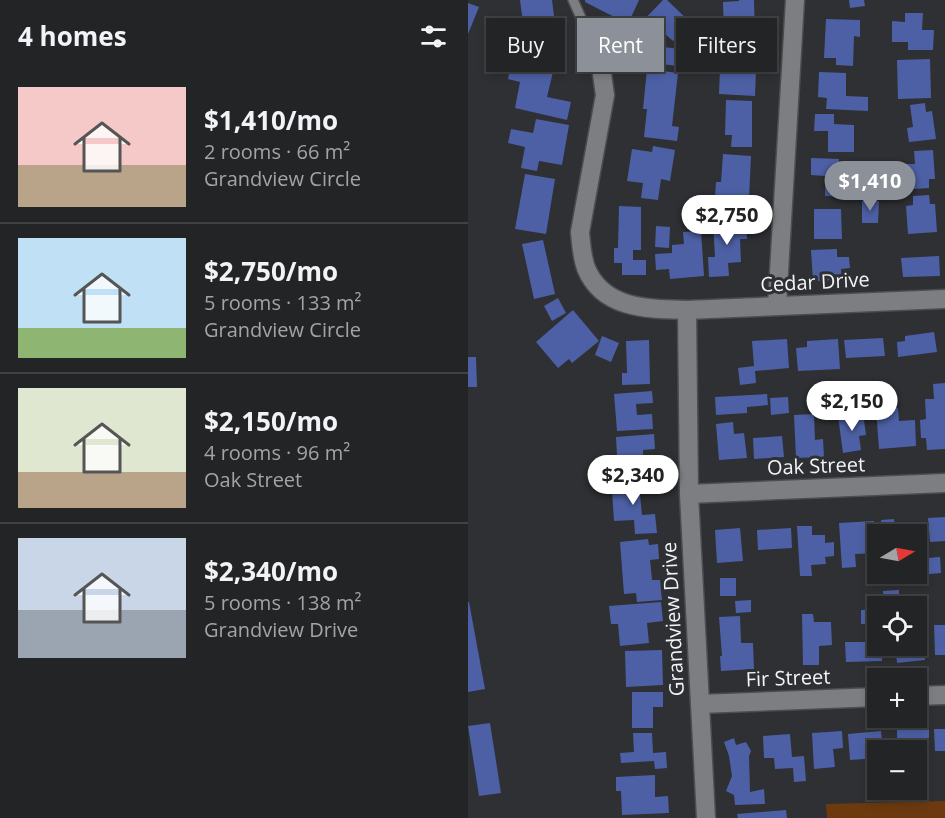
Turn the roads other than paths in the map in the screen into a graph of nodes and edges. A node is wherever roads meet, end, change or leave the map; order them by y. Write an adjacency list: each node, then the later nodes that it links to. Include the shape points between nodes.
1 (573, 0): 3 (lane)
2 (795, 0): 6 (street)
3 (581, 18)
4 (602, 72): 7 (street, Cedar Drive, via 605,95 580,232 586,269 598,288 629,306)
5 (945, 299): 6 (street, Cedar Drive)
6 (777, 306): 7 (street, Cedar Drive)
7 (687, 310): 9 (street, Grandview Drive)
8 (945, 483): 9 (street, Oak Street)
9 (689, 494): 13 (street, Grandview Drive)
10 (945, 695): 11 (street)
11 (927, 696)
12 (867, 698): 13 (street, Fir Street)
13 (700, 704): 14 (street, Grandview Drive)
14 (706, 818)

